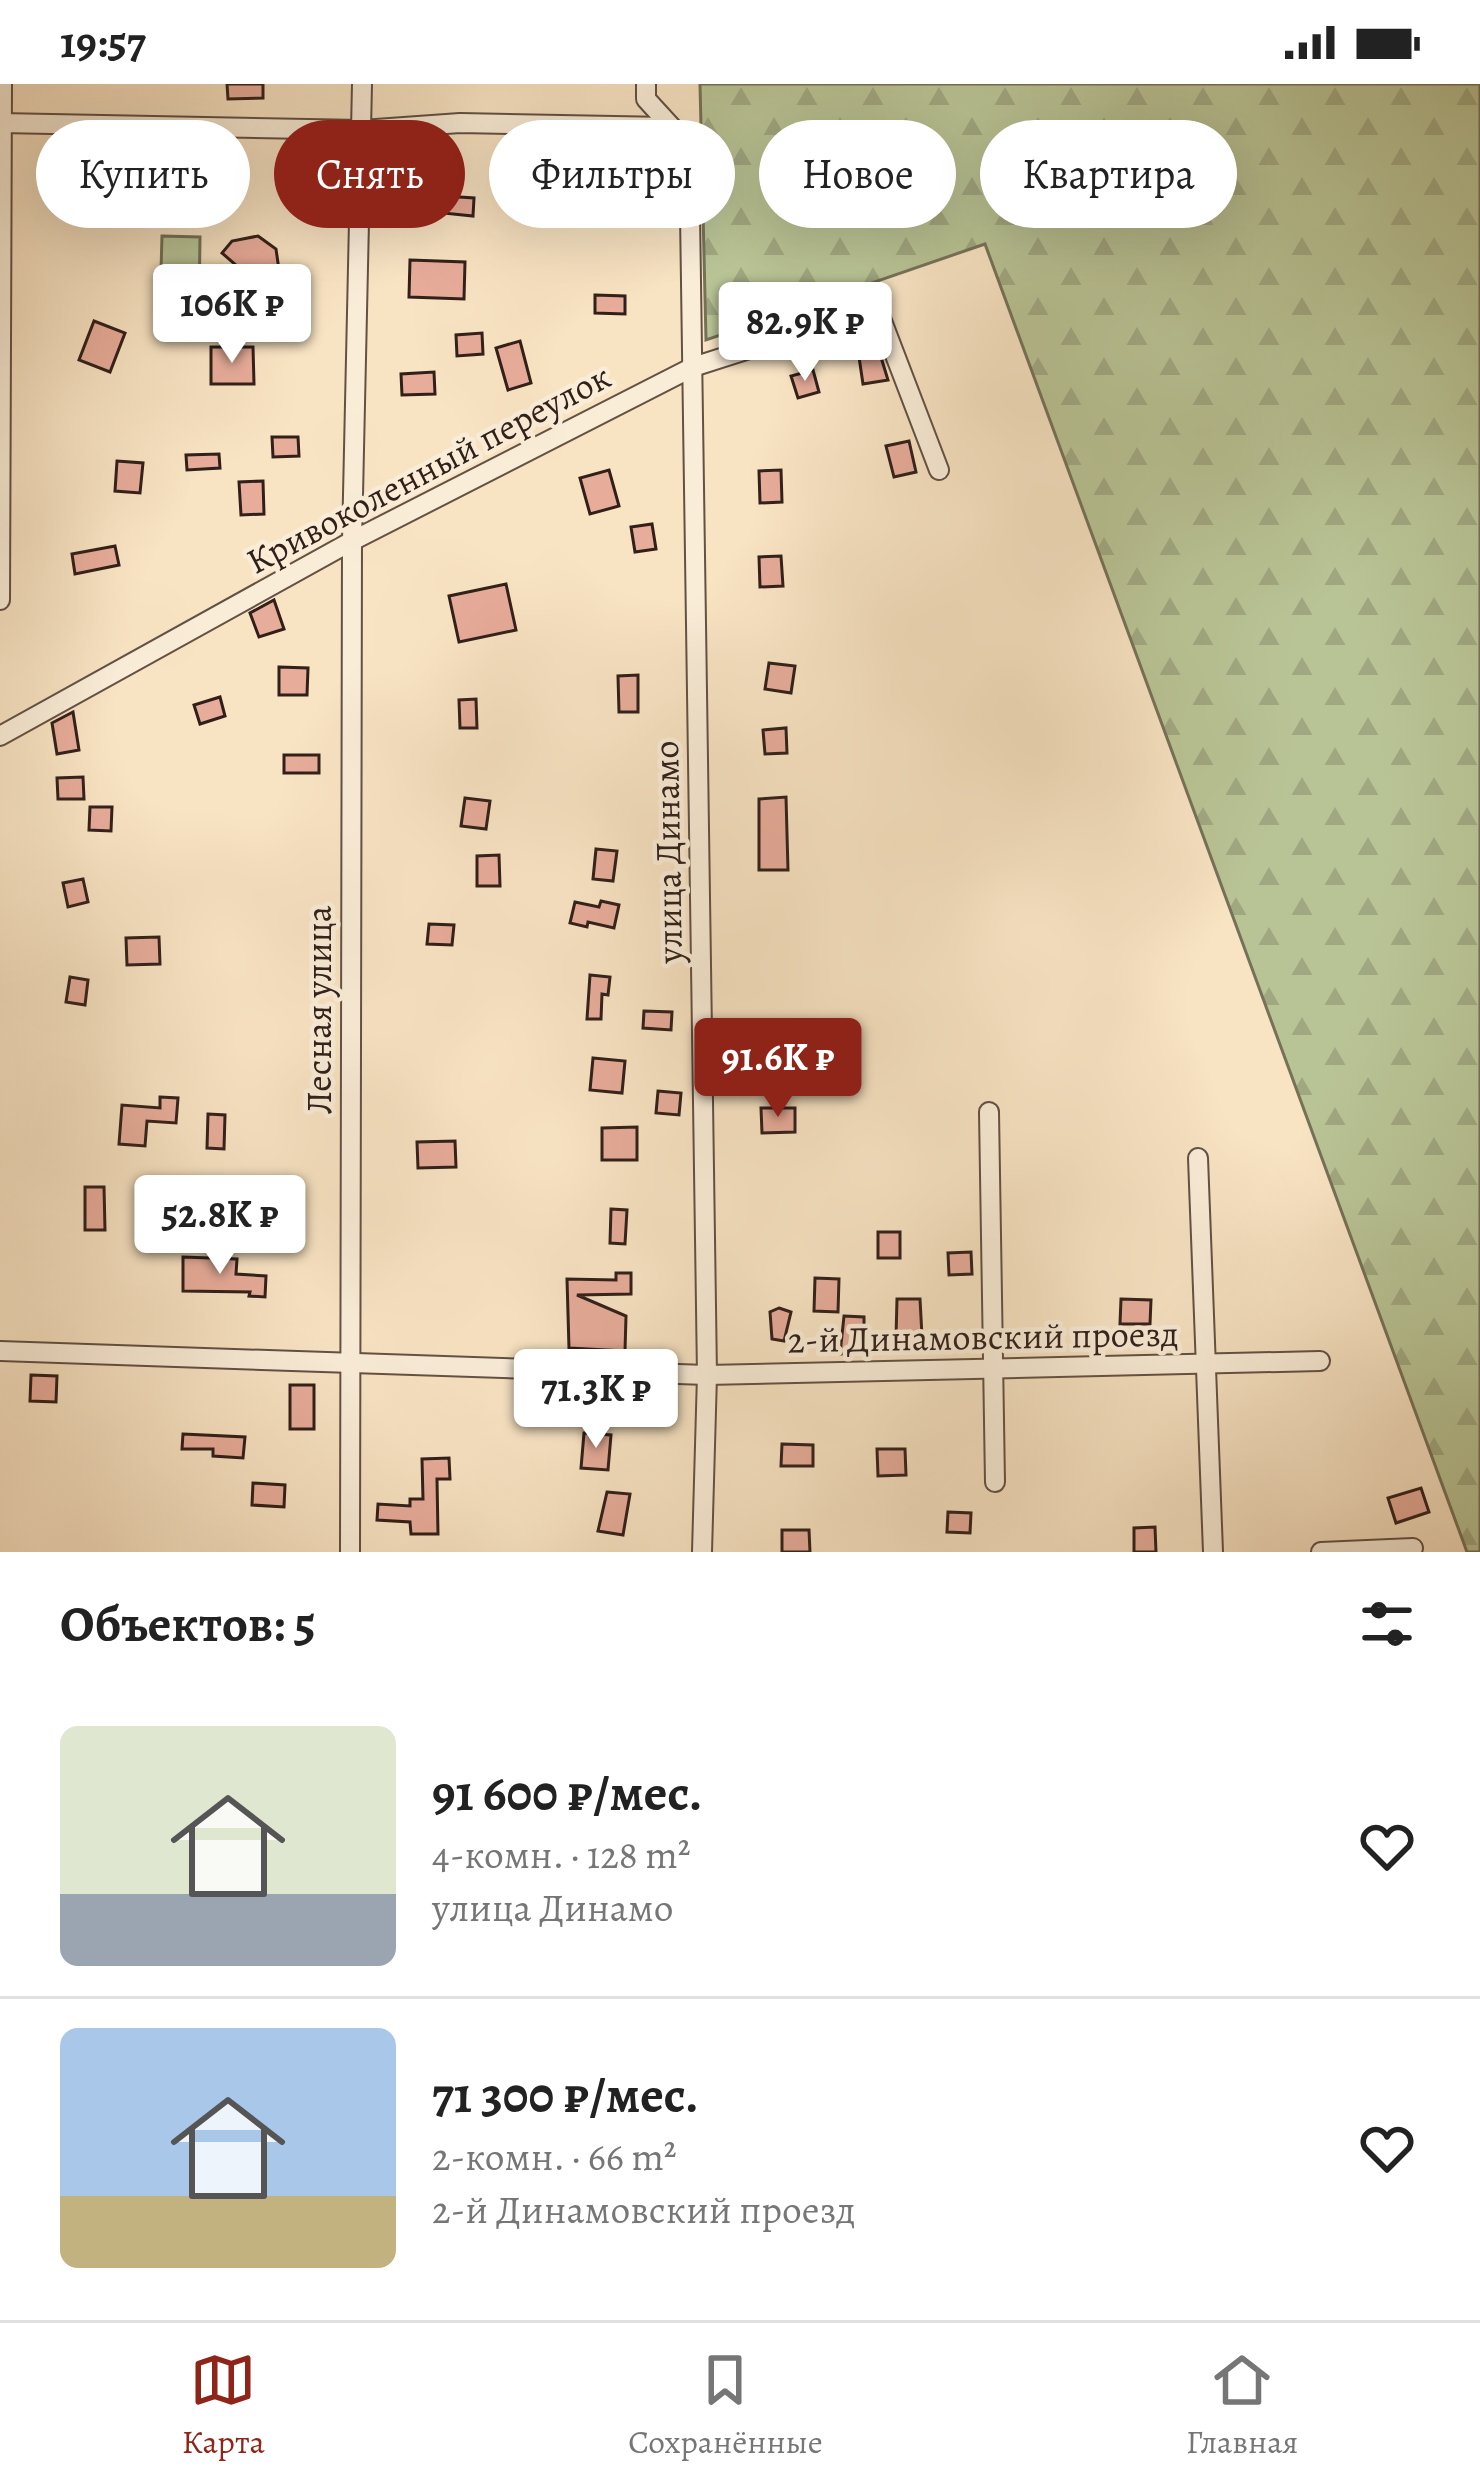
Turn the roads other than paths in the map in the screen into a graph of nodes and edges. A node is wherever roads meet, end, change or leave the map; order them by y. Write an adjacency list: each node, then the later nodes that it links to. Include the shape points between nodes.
1 (2, 84): 6 (street)
2 (362, 84): 4 (street, Лесная улица)
3 (646, 84): 5 (street, улица Динамо, via 646,99)
4 (362, 120)
5 (662, 120)
6 (1, 123): 7 (street); 13 (street)
7 (274, 128)
8 (360, 228): 12 (street, Лесная улица)
9 (690, 228): 10 (street, улица Динамо)
10 (693, 368): 11 (street, Кривоколенный переулок, via 877,308); 12 (street, Кривоколенный переулок); 22 (street, улица Динамо)
11 (939, 470)
12 (352, 541): 14 (street, Кривоколенный переулок); 18 (street, Лесная улица)
13 (0, 600)
14 (0, 736)
15 (989, 1112): 21 (street)
16 (1198, 1158): 20 (street)
17 (0, 1351): 18 (street, 2-й Динамовский проезд)
18 (350, 1361): 22 (street, 2-й Динамовский проезд); 25 (street, Лесная улица)
19 (1320, 1361): 20 (street, 2-й Динамовский проезд)
20 (1203, 1364): 21 (street, 2-й Динамовский проезд); 27 (street)
21 (991, 1368): 22 (street, 2-й Динамовский проезд); 23 (street)
22 (707, 1375): 26 (street, улица Динамо)
23 (995, 1482)
24 (1413, 1548): 28 (street)
25 (350, 1552)
26 (702, 1552)
27 (1213, 1552)
28 (1321, 1552)

